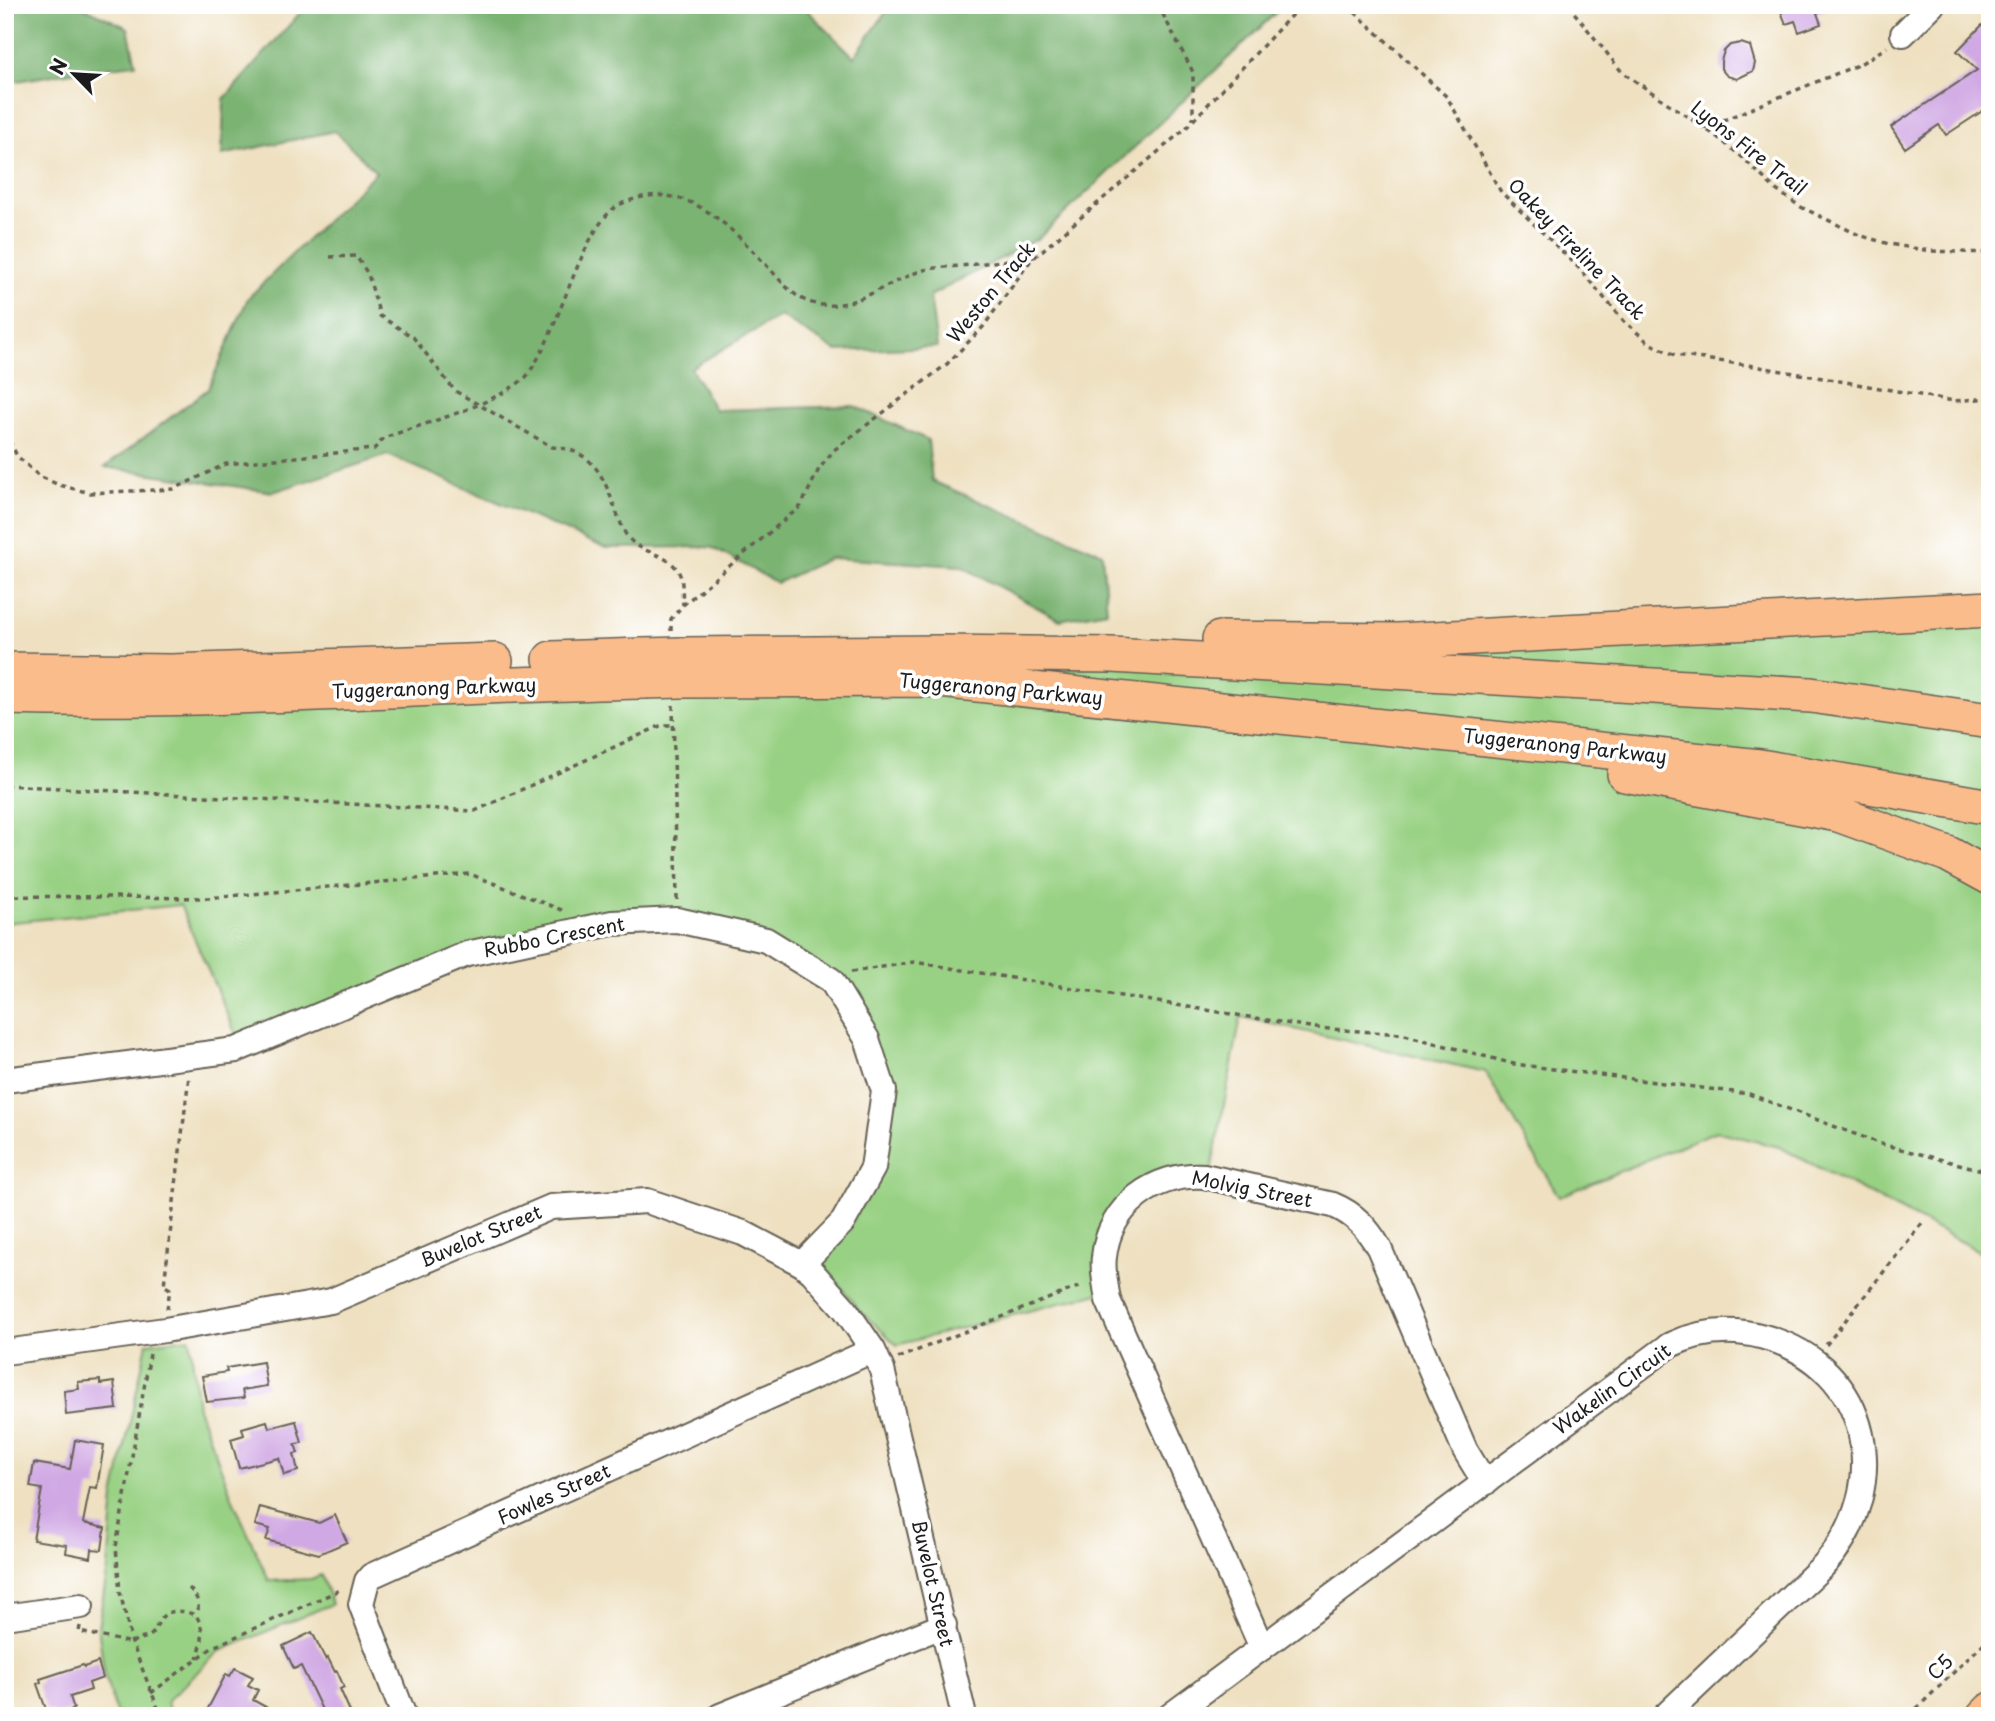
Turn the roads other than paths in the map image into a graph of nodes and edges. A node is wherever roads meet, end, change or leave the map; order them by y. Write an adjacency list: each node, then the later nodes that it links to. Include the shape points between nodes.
1 (1932, 5): 2 (street)
2 (1902, 34)
3 (1990, 609): 4 (highway, via 1398,641 1112,638)
4 (941, 653): 5 (highway, Tuggeranong Parkway); 9 (highway, Tuggeranong Parkway, via 1112,655 1811,695)
5 (665, 667): 6 (highway, Tuggeranong Parkway); 7 (highway, Tuggeranong Parkway, via 171,699); 8 (highway, Tuggeranong Parkway, via 930,680)
6 (5, 670)
7 (5, 697)
8 (1169, 705): 10 (highway, Tuggeranong Parkway, via 1760,767); 11 (highway, via 1643,777 1838,814 1948,854)
9 (1990, 721)
10 (1990, 807)
11 (1990, 877)
12 (5, 1080): 13 (street, Rubbo Crescent, via 236,1050 467,954 594,926 677,920 766,940 831,980 867,1039 884,1091 873,1168 843,1222)
13 (802, 1264): 14 (street, Buvelot Street, via 743,1233 647,1201 551,1207 331,1300 161,1322); 15 (street, Buvelot Street, via 845,1309)
14 (5, 1352)
15 (878, 1360): 19 (street, Buvelot Street); 22 (street, Fowles Street, via 371,1576 361,1604)
16 (1485, 1483): 20 (street, Wakelin Circuit); 20 (street, Molvig Street, via 1465,1450 1379,1248 1348,1211 1203,1177 1175,1178 1147,1189 1112,1228 1103,1258 1108,1300); 26 (street, Wakelin Circuit, via 1643,1365 1687,1338 1733,1331 1754,1334 1814,1360 1842,1390 1859,1426 1866,1467 1850,1529 1823,1566)
17 (80, 1606): 18 (street)
18 (5, 1617)
19 (944, 1625): 23 (street); 24 (street, Buvelot Street)
20 (1262, 1648): 25 (street, Wakelin Circuit)
21 (1990, 1709): 27 (main road)
22 (404, 1716)
23 (720, 1716)
24 (964, 1716)
25 (1170, 1716)
26 (1665, 1716)
27 (1983, 1716)

